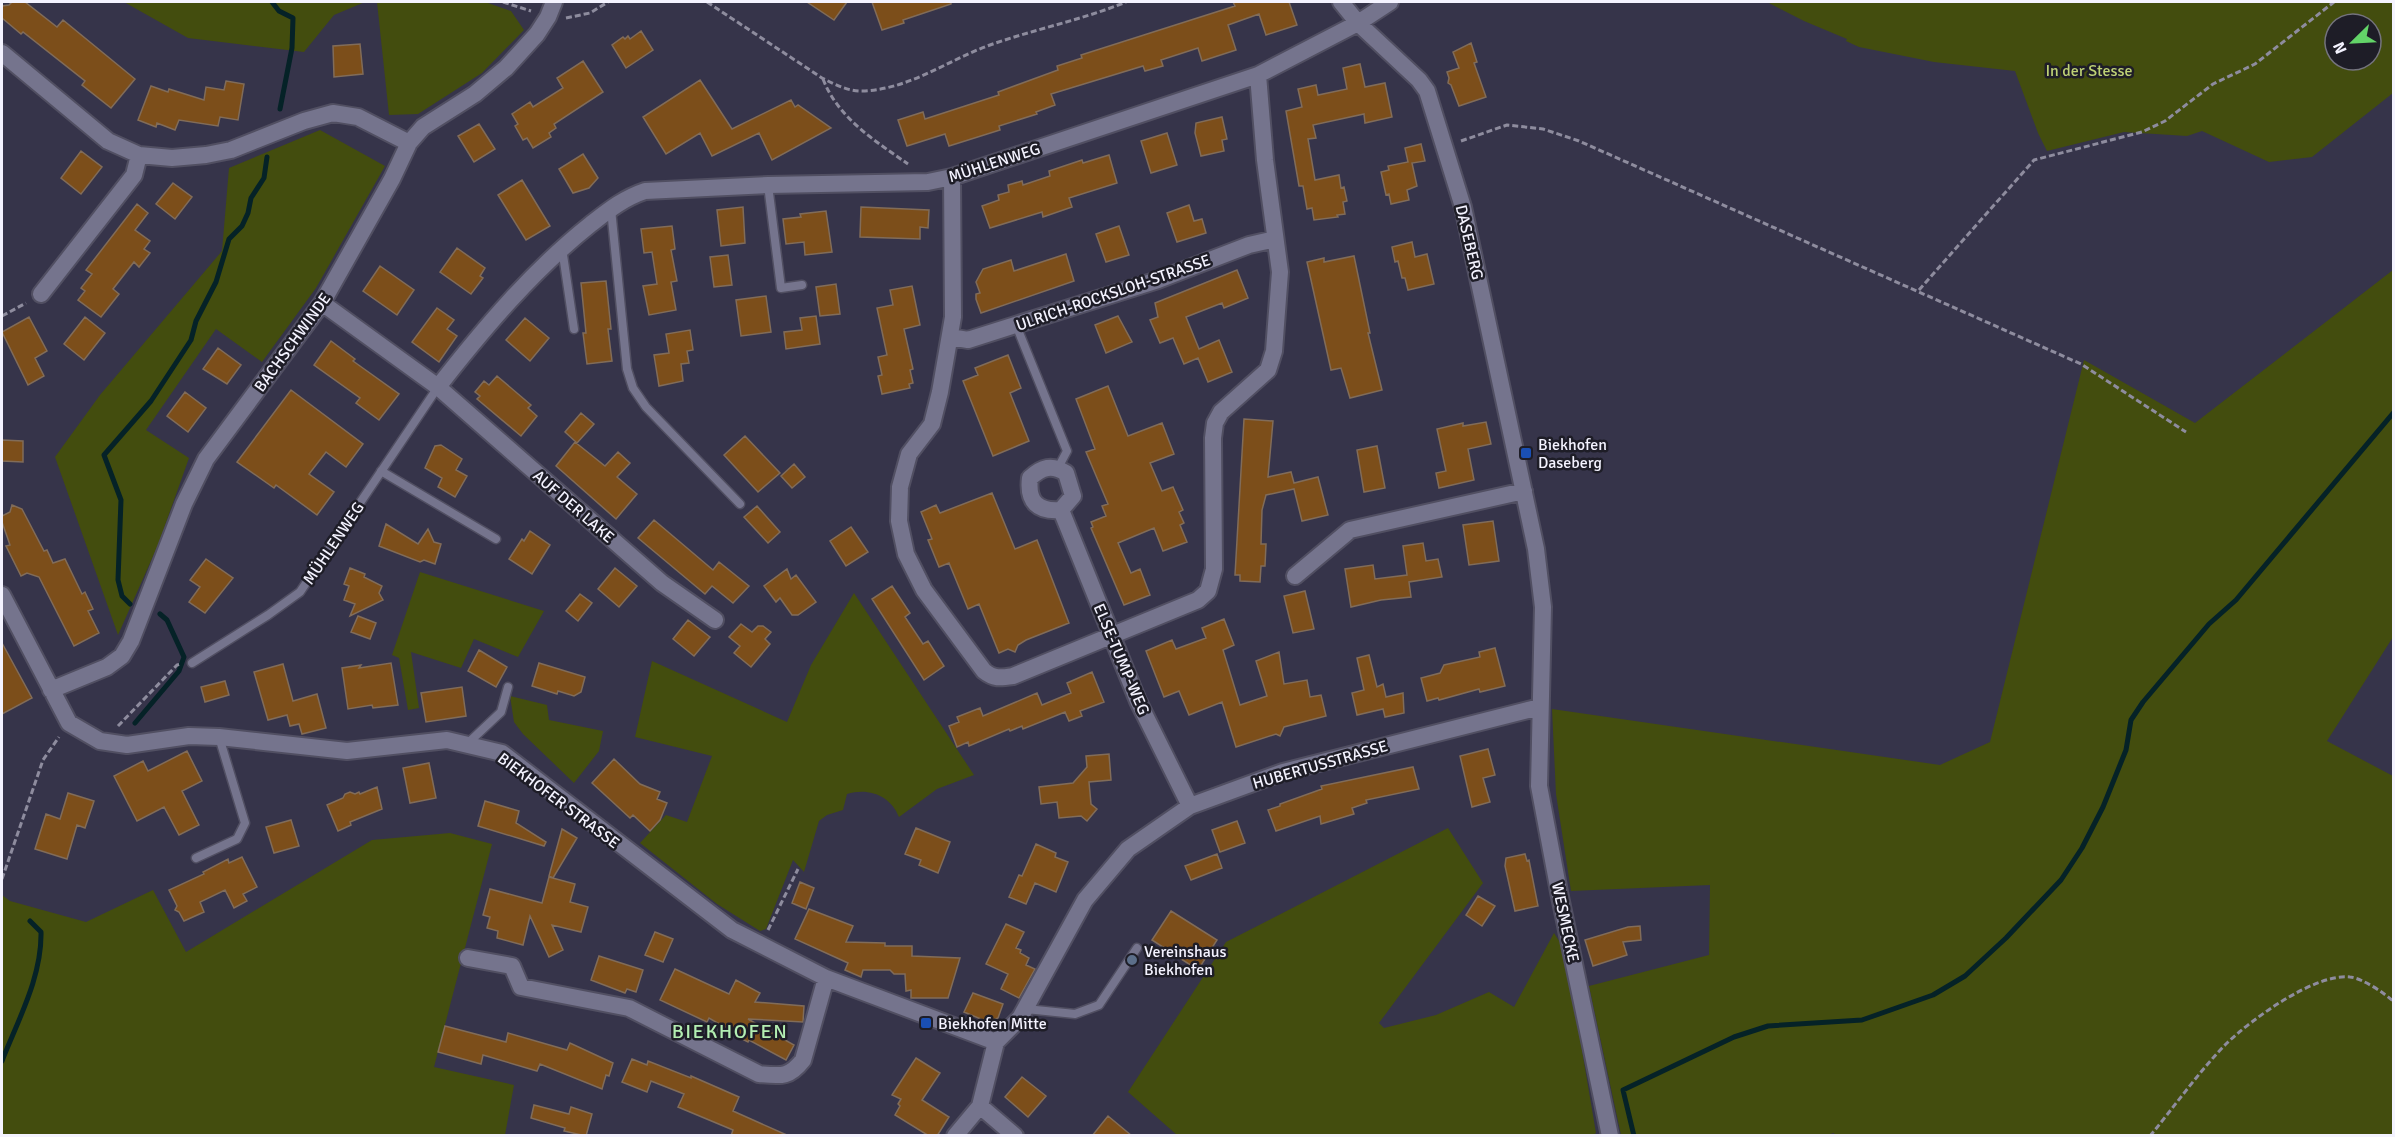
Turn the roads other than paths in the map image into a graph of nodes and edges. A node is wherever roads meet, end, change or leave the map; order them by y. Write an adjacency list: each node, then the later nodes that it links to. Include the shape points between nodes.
1 (1341, 2): 4 (street, DASEBERG)
2 (1390, 2): 4 (street, MÜHLENWEG)
3 (551, 9): 7 (street, BACHSCHWINDE, via 528,47 506,68 475,94 423,127)
4 (1358, 23): 6 (street, MÜHLENWEG); 23 (street, DASEBERG, via 1427,91 1474,257)
5 (2, 53): 8 (street, via 108,141)
6 (1258, 75): 9 (street, MÜHLENWEG); 12 (street)
7 (409, 142): 8 (street, via 358,117 333,113 231,150 172,158); 16 (street, BACHSCHWINDE)
8 (139, 155): 15 (street, via 134,175)
9 (952, 177): 10 (street, MÜHLENWEG, via 928,182); 19 (street)
10 (768, 185): 11 (street, MÜHLENWEG, via 645,191 627,196); 14 (lane, via 781,288)
11 (611, 208): 13 (street, MÜHLENWEG); 24 (lane, via 627,369 633,388 646,408)
12 (1275, 239): 17 (street, ULRICH-ROCKSLOH-STRASSE, via 1249,244 1158,280); 30 (street, via 1280,272 1272,362 1215,423 1214,569 1208,591 1198,600)
13 (561, 247): 18 (lane); 20 (street, MÜHLENWEG)
14 (802, 285)
15 (41, 294)
16 (322, 303): 20 (street); 33 (street, BACHSCHWINDE, via 206,459 122,656 106,667)
17 (1016, 325): 19 (street, ULRICH-ROCKSLOH-STRASSE, via 968,340); 21 (lane, via 1067,451)
18 (574, 329)
19 (950, 337): 30 (street, via 932,424 909,454 900,486 899,521 906,554 924,590 960,642 992,677 1012,676)
20 (438, 387): 22 (lane, MÜHLENWEG); 29 (street, AUF DER LAKE, via 662,583)
21 (1058, 468): 25 (street, via 1066,473 1073,496); 25 (street, via 1038,471 1030,478 1029,488 1039,506 1048,511)
22 (381, 471): 26 (lane); 31 (lane, MÜHLENWEG, via 300,592)
23 (1524, 490): 27 (street, via 1350,530); 34 (street, DASEBERG, via 1543,607)
24 (740, 504)
25 (1061, 510): 30 (street, ELSE-TUMP-WEG)
26 (496, 539)
27 (1295, 576)
28 (2, 596): 33 (street)
29 (715, 620)
30 (1112, 635): 37 (street, ELSE-TUMP-WEG, via 1138,700)
31 (192, 663)
32 (508, 687): 36 (lane, via 501,712)
33 (51, 690): 35 (street, BIEKHOFER STRASSE, via 69,723 99,741 126,745 189,736)
34 (1540, 707): 37 (street, HUBERTUSSTRASSE, via 1282,772); 47 (street, WESMECKE, via 1539,786)
35 (219, 737): 36 (street, BIEKHOFER STRASSE, via 347,751 447,740); 38 (lane, via 245,822 237,839)
36 (467, 744): 41 (street, BIEKHOFER STRASSE, via 502,753 732,930)
37 (1190, 806): 42 (street, HUBERTUSSTRASSE, via 1128,849 1086,900)
38 (196, 858)
39 (1137, 948): 42 (lane, via 1099,1005 1075,1014)
40 (468, 958): 41 (street, via 512,966 521,987 629,1008 759,1074 783,1076 795,1071 803,1060)
41 (826, 978): 43 (street, BIEKHOFER STRASSE)
42 (1026, 1009): 43 (street, HUBERTUSSTRASSE)
43 (996, 1042): 44 (street)
44 (980, 1106): 45 (street); 46 (street)
45 (955, 1136)
46 (1015, 1136)
47 (1610, 1136)

